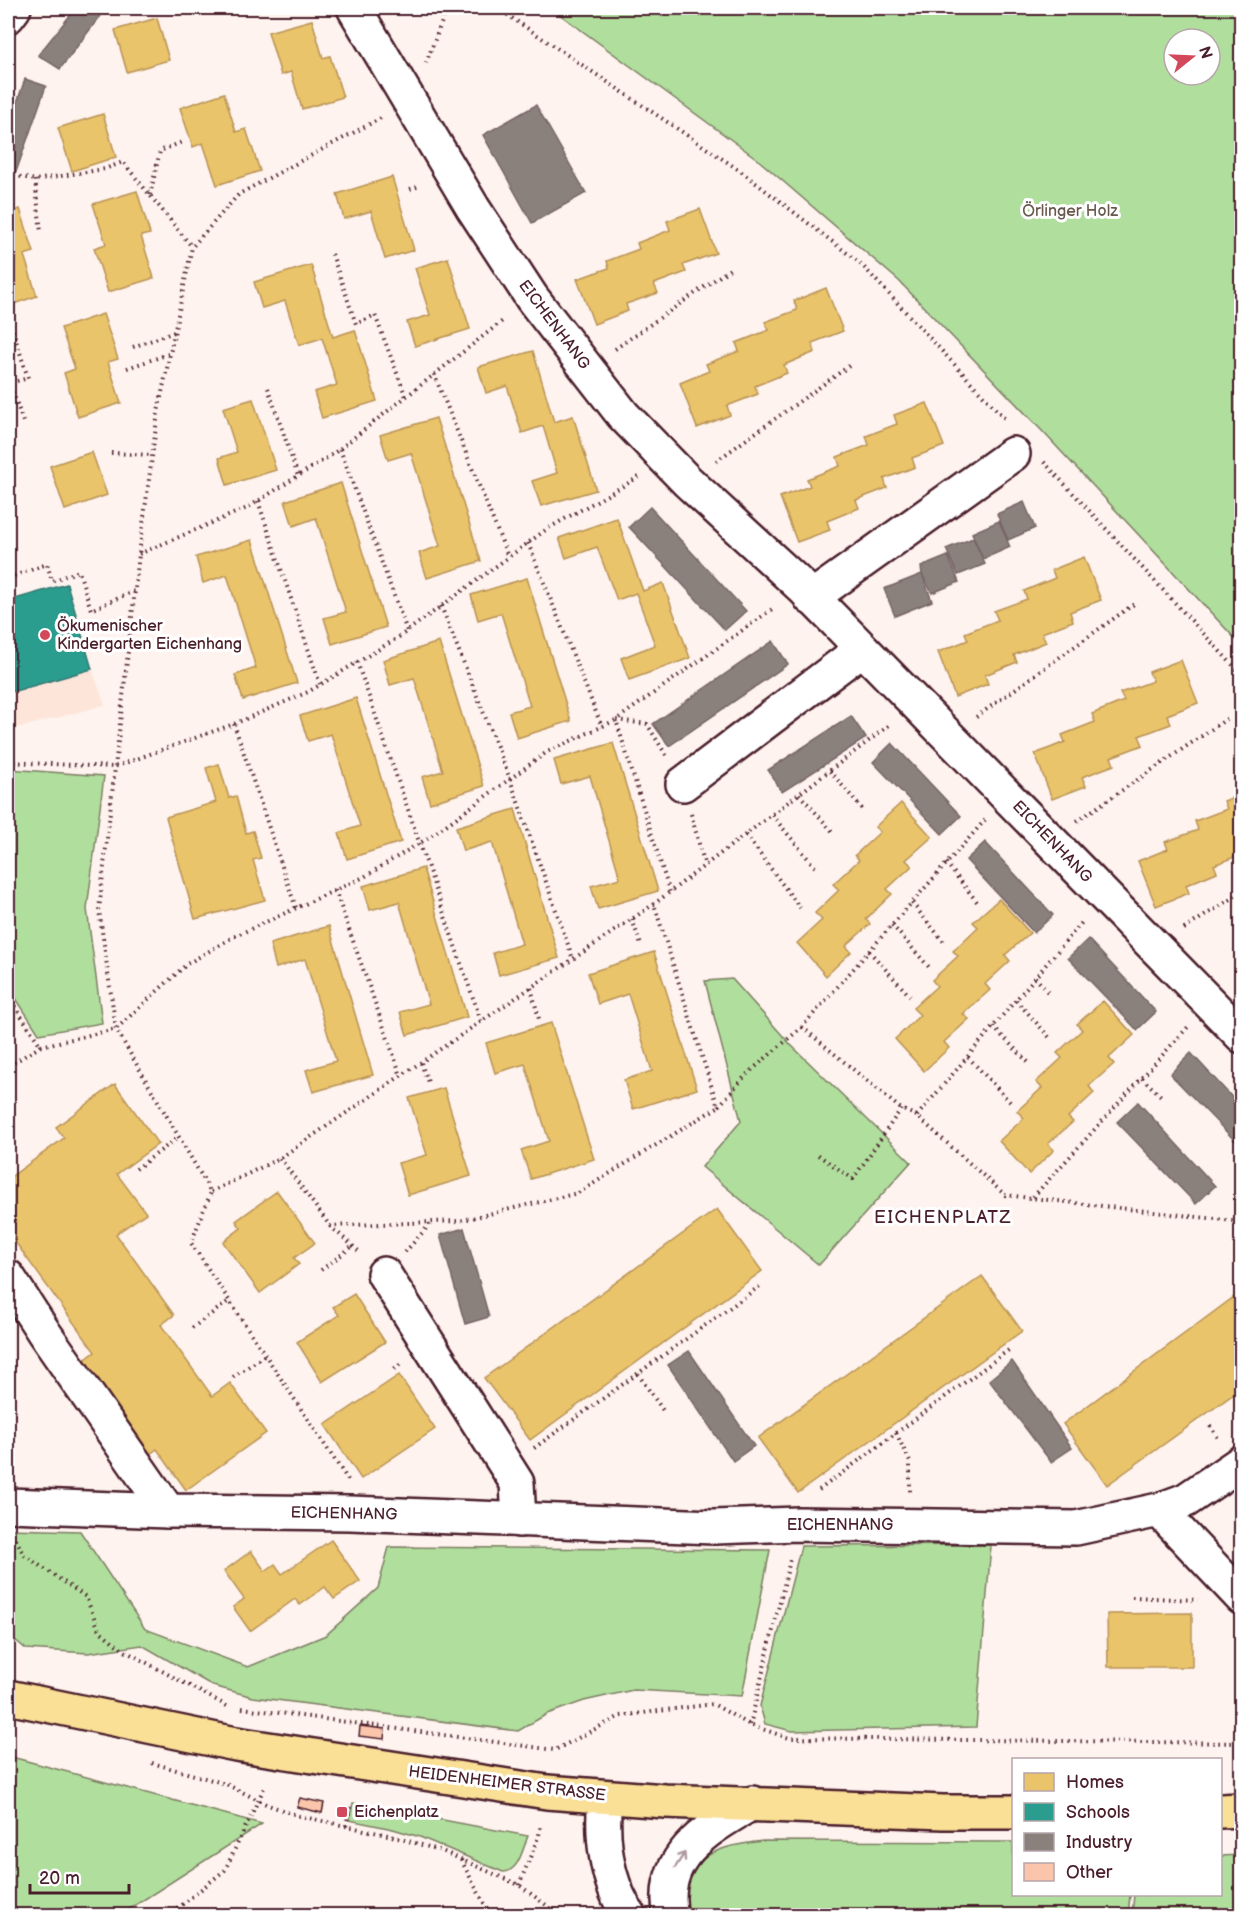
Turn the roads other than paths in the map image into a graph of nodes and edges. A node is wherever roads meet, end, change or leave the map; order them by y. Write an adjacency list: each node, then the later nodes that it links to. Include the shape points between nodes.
1 (14, 8): 3 (street)
2 (354, 8): 5 (street, EICHENHANG, via 473,208 532,298 586,369 623,415)
3 (8, 16)
4 (1022, 447): 5 (street)
5 (806, 593): 6 (street, EICHENHANG)
6 (862, 649): 7 (street); 8 (street, EICHENHANG)
7 (683, 784)
8 (1242, 1036)
9 (384, 1274): 15 (street, via 517,1484)
10 (8, 1277): 14 (street)
11 (1242, 1462): 13 (street, EICHENHANG, via 1186,1500)
12 (9, 1505): 14 (street, EICHENHANG)
13 (1159, 1510): 15 (street, EICHENHANG, via 1076,1528 798,1524 714,1527); 16 (street)
14 (168, 1511): 15 (street, EICHENHANG)
15 (519, 1520)
16 (1232, 1589)
17 (8, 1697): 18 (main road, HEIDENHEIMER STRASSE, via 236,1744 530,1790)
18 (605, 1797): 19 (main road, HEIDENHEIMER STRASSE); 23 (street, via 603,1826 608,1861)
19 (752, 1803): 22 (main road, HEIDENHEIMER STRASSE); 24 (street, one-way to 19, via 669,1884 681,1858 721,1821)
20 (1242, 1810): 21 (main road)
21 (1222, 1811)
22 (1012, 1812)
23 (629, 1916)
24 (671, 1916)

